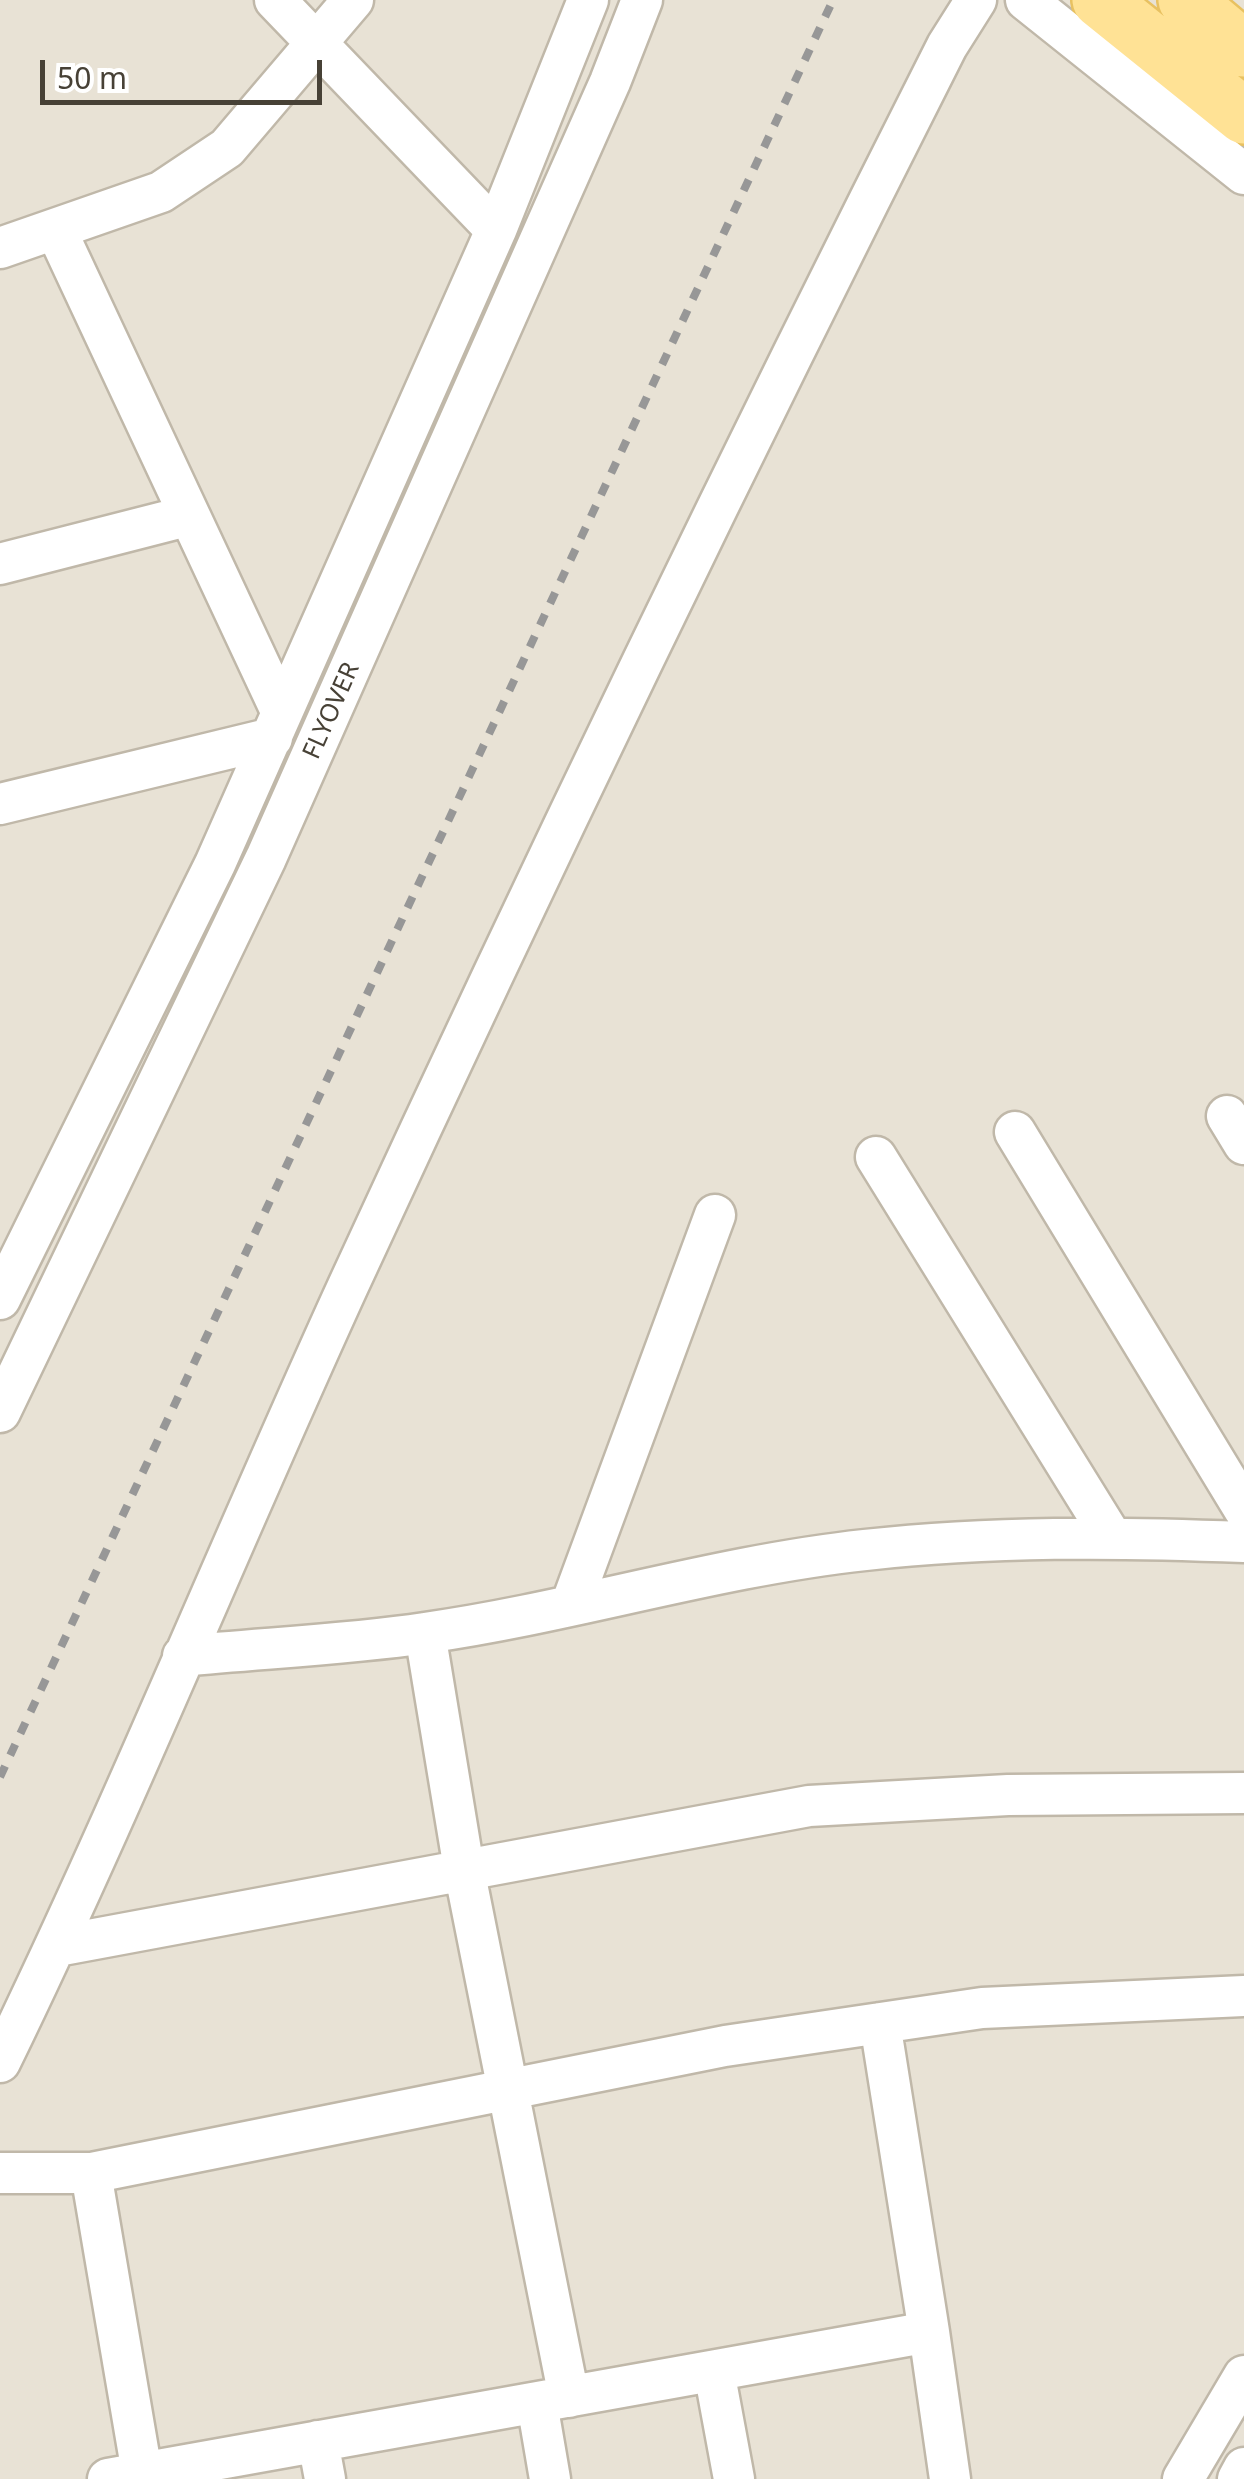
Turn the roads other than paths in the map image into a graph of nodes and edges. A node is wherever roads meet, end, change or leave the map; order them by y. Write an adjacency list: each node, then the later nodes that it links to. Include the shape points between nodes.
1 (275, 0): 9 (street)
2 (354, 0): 9 (street)
3 (588, 0): 14 (street)
4 (642, 0): 24 (street, FLYOVER, via 266,858)
5 (976, 0): 30 (street, via 798,340 478,1007)
6 (1026, 0): 12 (street)
7 (1100, 0): 11 (main road)
8 (1186, 0): 10 (main road)
9 (316, 40): 13 (street, via 226,148 161,192); 14 (street)
10 (1244, 49)
11 (1244, 116)
12 (1244, 174)
13 (56, 230): 15 (street); 16 (street)
14 (496, 230): 18 (street)
15 (0, 248)
16 (186, 516): 17 (street); 18 (street)
17 (0, 564)
18 (277, 725): 19 (street); 23 (street)
19 (0, 804)
20 (1015, 1132): 25 (street)
21 (876, 1156): 26 (street)
22 (716, 1215): 28 (street)
23 (0, 1299)
24 (0, 1412)
25 (1244, 1510)
26 (1112, 1538): 27 (street); 28 (street, via 960,1540 860,1550)
27 (1244, 1542)
28 (571, 1605): 29 (street)
29 (425, 1633): 30 (street); 32 (street)
30 (183, 1656): 33 (street)
31 (1244, 1793): 32 (street, via 1008,1795 809,1806)
32 (464, 1869): 33 (street); 37 (street)
33 (56, 1946): 36 (street)
34 (1244, 1996): 35 (street, via 982,2008)
35 (880, 2023): 37 (street, via 724,2046); 40 (street)
36 (0, 2062)
37 (508, 2091): 39 (street); 43 (street)
38 (0, 2173): 39 (street)
39 (91, 2173): 46 (street)
40 (929, 2332): 41 (street); 49 (street)
41 (714, 2370): 43 (street); 48 (street)
42 (1244, 2376): 50 (street)
43 (553, 2400): 44 (street); 47 (street)
44 (322, 2460): 46 (street)
45 (1244, 2468): 51 (street)
46 (125, 2476)
47 (550, 2479)
48 (734, 2479)
49 (950, 2479)
50 (1183, 2479)
51 (1238, 2479)

